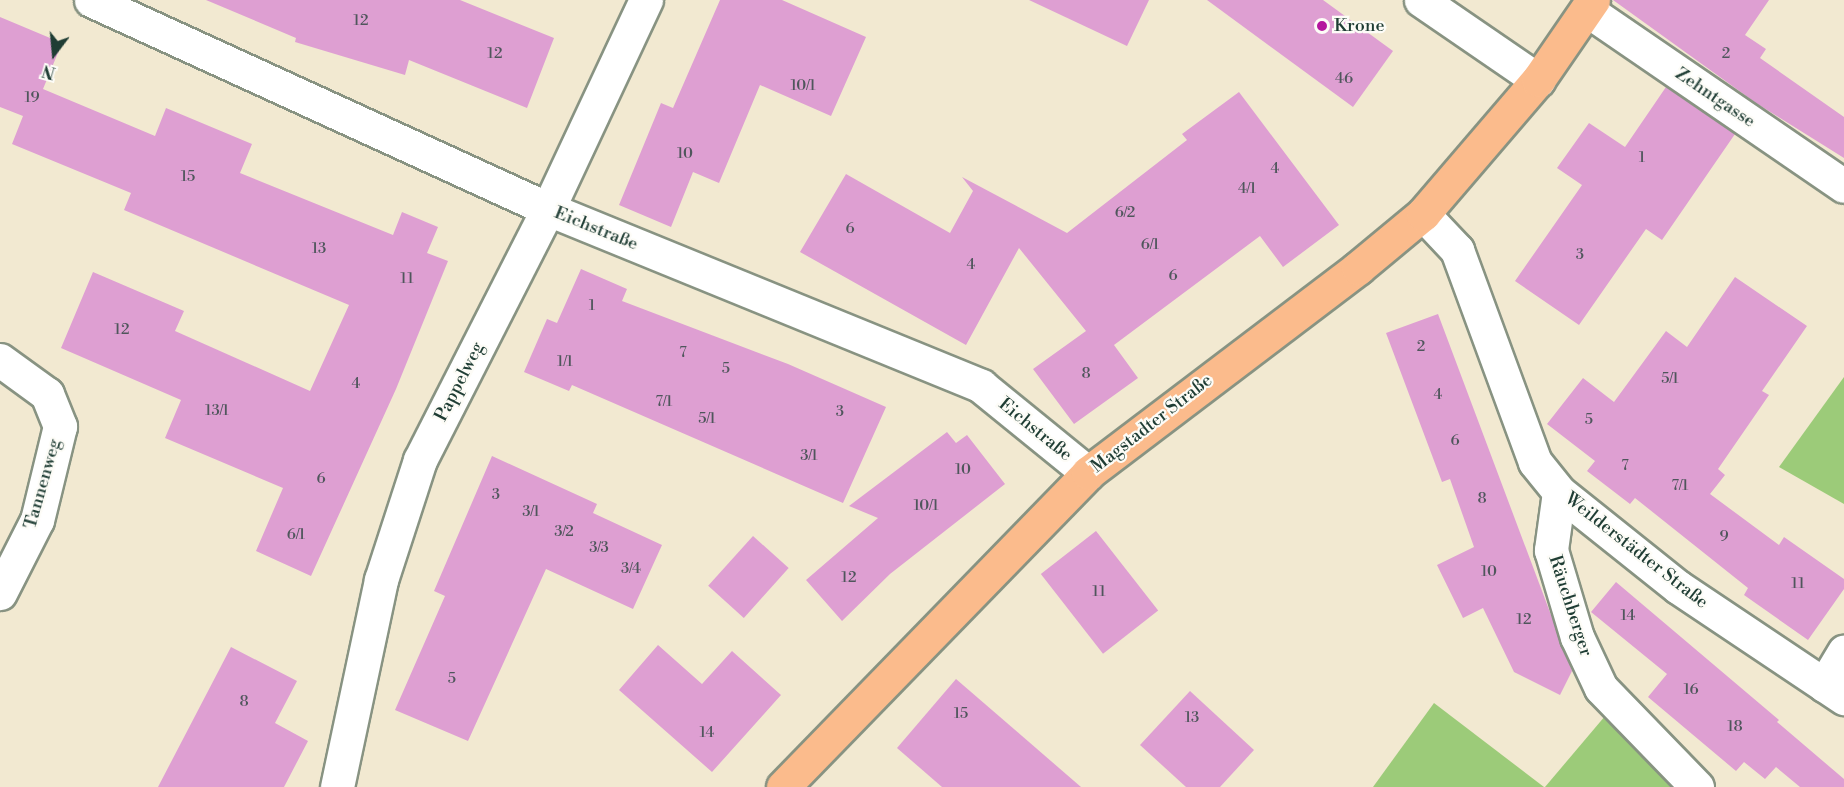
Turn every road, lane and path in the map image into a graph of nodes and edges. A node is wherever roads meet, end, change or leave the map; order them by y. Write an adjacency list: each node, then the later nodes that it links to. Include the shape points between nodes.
1 (92, 0): 7 (street, Eichstraße)
2 (646, 0): 7 (street, Pappelweg)
3 (1420, 0): 5 (street)
4 (1590, 5): 5 (main road, Magstadter Straße); 6 (street, Zehntgasse)
5 (1538, 80): 8 (main road, Magstadter Straße)
6 (1844, 186)
7 (548, 209): 10 (street, Eichstraße, via 981,386); 15 (street, Pappelweg, via 420,460 381,580)
8 (1423, 214): 10 (main road, Magstadter Straße); 11 (street, Weilderstädter Straße, via 1457,250 1536,462)
9 (0, 360): 12 (street, Tannenweg, via 47,394 60,426 37,520)
10 (1088, 473): 16 (main road, Magstadter Straße)
11 (1559, 492): 14 (street, Weilderstädter Straße, via 1678,587); 17 (street, Räuchberger, via 1551,550 1577,637 1601,688)
12 (0, 593)
13 (1844, 651): 14 (street, Weilderstädter Straße)
14 (1834, 691)
15 (338, 787)
16 (783, 787)
17 (1696, 787)

